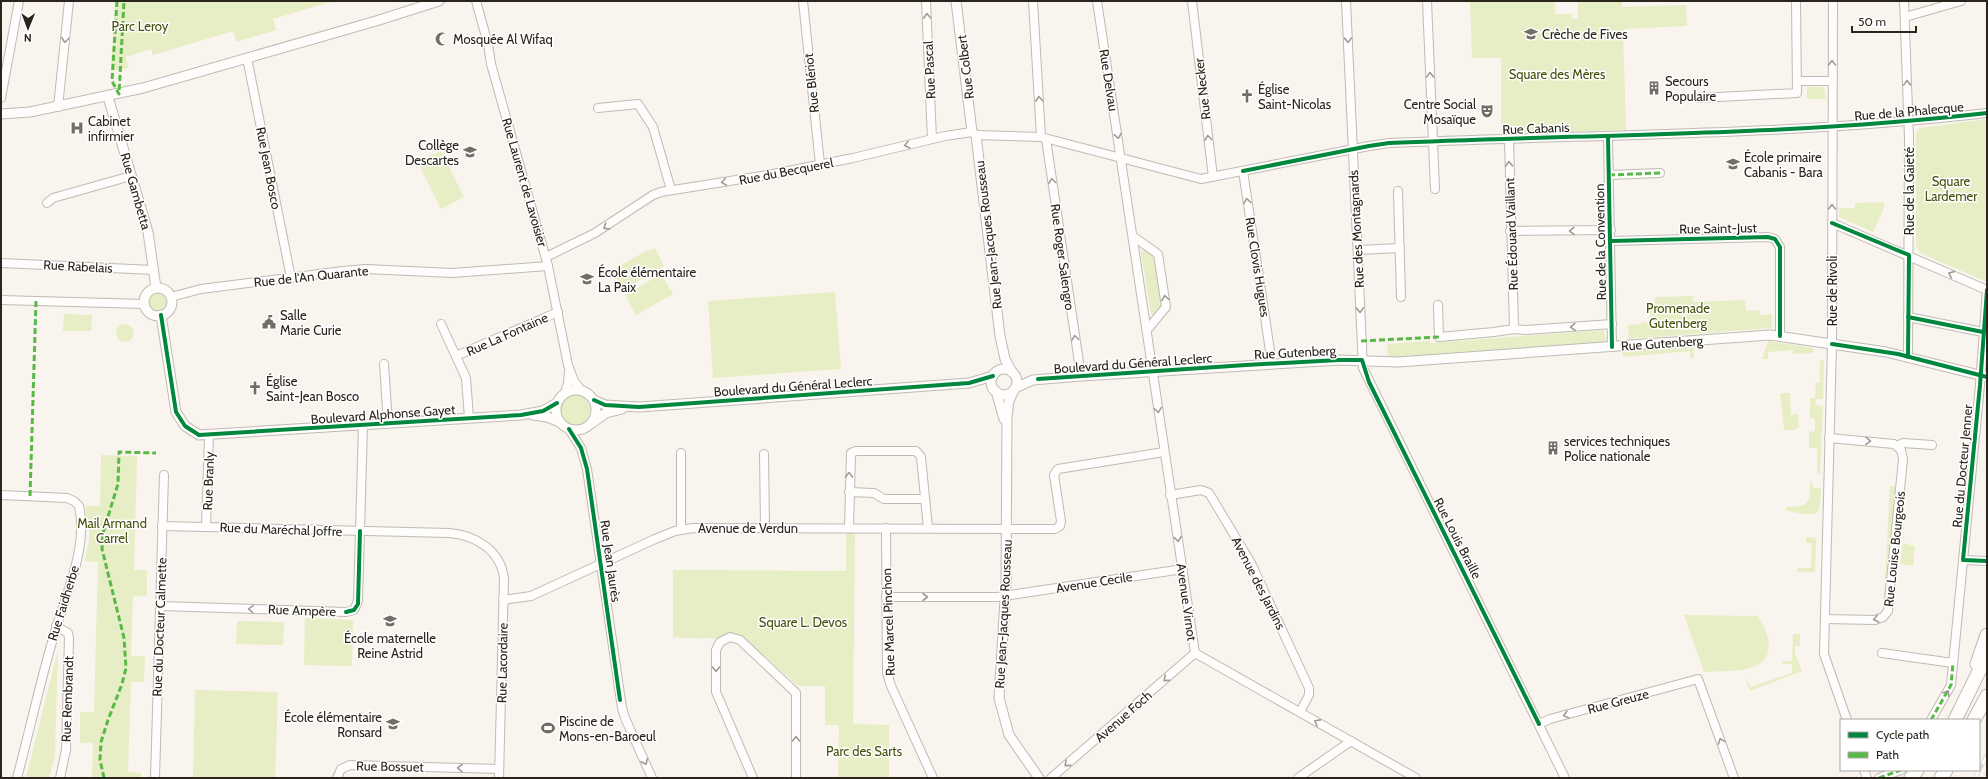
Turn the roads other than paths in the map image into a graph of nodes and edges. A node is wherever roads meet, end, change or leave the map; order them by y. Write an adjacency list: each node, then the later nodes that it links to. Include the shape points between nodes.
1 (19, 1): 22 (street)
2 (69, 1): 24 (street, one-way to 24)
3 (476, 1): 57 (street, Rue Laurent de Lavoisier)
4 (803, 1): 38 (street, Rue Blériot)
5 (926, 1): 33 (street, Rue Pascal, one-way to 5)
6 (956, 1): 30 (street, Rue Colbert)
7 (1033, 1): 32 (street, Rue Roger Salengro, one-way to 7)
8 (1097, 1): 37 (street, Rue Delvau, one-way to 37)
9 (1192, 1): 43 (street, Rue Necker, one-way to 9)
10 (1346, 1): 36 (street, Rue des Montagnards, one-way to 36)
11 (1427, 1): 35 (street, one-way to 11)
12 (1796, 1): 19 (street)
13 (1832, 1): 20 (street, Rue de Rivoli, one-way to 13)
14 (1904, 1): 17 (street, Rue de la Gaieté)
15 (1961, 1): 17 (street)
16 (435, 2): 18 (street)
17 (1905, 17): 28 (street, Rue de la Gaieté, one-way to 17)
18 (247, 58): 21 (street); 61 (street, Rue Jean Bosco)
19 (1797, 81): 20 (street); 23 (street, via 1797,93)
20 (1832, 81): 29 (street, Rue de Rivoli)
21 (108, 97): 24 (street); 42 (street, Rue Gambetta)
22 (1, 98)
23 (1698, 98)
24 (58, 107): 27 (street)
25 (598, 108): 46 (street, via 638,104 653,127)
26 (1987, 113): 28 (street, Rue de la Phalecque)
27 (1, 114)
28 (1908, 122): 29 (street, Rue de la Phalecque); 56 (street, Rue de la Gaieté)
29 (1832, 127): 31 (street, Rue Cabanis); 49 (street, Rue de Rivoli, one-way to 29)
30 (974, 134): 32 (street, Rue du Becquerel); 33 (street, Rue du Becquerel); 77 (street, Rue Jean-Jacques Rousseau)
31 (1608, 137): 34 (street, Rue Cabanis); 41 (street, Rue de la Convention)
32 (1043, 138): 37 (street, Rue du Becquerel); 91 (street, Rue Roger Salengro, one-way to 32)
33 (932, 139): 38 (street, Rue du Becquerel, one-way to 38)
34 (1509, 139): 35 (street, Rue Cabanis); 51 (street, Rue Édouard Vaillant, one-way to 34)
35 (1433, 142): 36 (street, Rue Cabanis, via 1383,144); 45 (street)
36 (1352, 149): 39 (street, Rue Cabanis); 55 (street, Rue des Montagnards)
37 (1121, 158): 44 (street, Rue du Becquerel); 52 (street, Rue Delvau)
38 (820, 164): 46 (street, Rue du Becquerel, one-way to 46)
39 (1243, 171): 43 (street, Rue Cabanis); 85 (street, Rue Clovis Hugues, one-way to 39)
40 (1660, 173): 41 (street)
41 (1609, 175): 50 (street, Rue de la Convention)
42 (131, 176): 48 (street, via 54,198); 60 (street, Rue Gambetta, via 149,239)
43 (1213, 177): 44 (street, Rue Cabanis)
44 (1201, 179)
45 (1435, 189)
46 (670, 190): 57 (street, Rue du Becquerel, one-way to 57, via 653,195 595,233)
47 (1398, 191): 54 (street)
48 (47, 203)
49 (1832, 223): 56 (street); 79 (street, Rue de Rivoli)
50 (1610, 230): 51 (street, one-way to 51); 53 (street, Rue de la Convention)
51 (1510, 231): 74 (street, Rue Édouard Vaillant)
52 (1134, 237): 75 (street, Avenue Virnot); 75 (street, one-way to 52, via 1166,307 1158,254)
53 (1611, 241): 73 (street, Rue de la Convention); 78 (street, Rue Saint-Just, via 1768,237 1775,239 1780,247)
54 (1400, 248): 55 (street); 65 (street)
55 (1358, 250): 83 (street, Rue des Montagnards, one-way to 83)
56 (1909, 255): 63 (street, one-way to 56); 71 (street, Rue de la Gaieté)
57 (546, 257): 59 (street, Rue Laurent de Lavoisier)
58 (1, 263): 60 (street, Rue Rabelais)
59 (548, 266): 61 (street, Rue de l'An Quarante, via 452,273 359,270); 69 (street, Rue Laurent de Lavoisier)
60 (154, 270): 62 (street, Rue Gambetta)
61 (291, 278): 64 (street, Rue de l'An Quarante, via 201,289)
62 (156, 288): 64 (street, via 165,290); 67 (street, via 146,293)
63 (1987, 290): 76 (street, Rue du Docteur Jenner)
64 (171, 297): 70 (street, via 170,308)
65 (1401, 297)
66 (1, 300): 67 (street)
67 (144, 304): 70 (street, via 150,313)
68 (1438, 305): 74 (street, Rue Gutenberg, via 1439,337)
69 (558, 312): 81 (street, Rue La Fontaine); 86 (street, Rue Laurent de Lavoisier)
70 (161, 316): 109 (street, Boulevard Alphonse Gayet, via 176,412 192,432)
71 (1908, 317): 76 (street); 82 (street, Rue de la Gaieté)
72 (441, 324): 81 (street)
73 (1612, 324): 74 (street, Rue Gutenberg, one-way to 74); 80 (street, Rue de la Convention)
74 (1514, 329)
75 (1148, 330): 88 (street, Avenue Virnot)
76 (1983, 332): 92 (street, Rue du Docteur Jenner)
77 (1000, 336): 89 (street, Rue Jean-Jacques Rousseau, via 1005,359); 90 (street, Rue Jean-Jacques Rousseau, via 998,367)
78 (1780, 336): 79 (street, Rue Gutenberg); 80 (street, Rue Gutenberg, via 1764,335)
79 (1832, 344): 82 (street, Rue Gutenberg); 111 (street, Rue de Rivoli)
80 (1612, 347): 83 (street, Rue Gutenberg, via 1398,362)
81 (456, 356): 103 (street, via 466,378)
82 (1908, 356): 92 (street, Rue Gutenberg)
83 (1362, 360): 85 (street, Rue Gutenberg); 156 (street, Rue Louis Braille, via 1369,382)
84 (384, 364): 105 (street)
85 (1272, 364): 87 (street, Rue Gutenberg)
86 (568, 365): 96 (street, Rue Laurent de Lavoisier); 98 (street, Rue Laurent de Lavoisier)
87 (1229, 366): 88 (street, Boulevard du Général Leclerc)
88 (1153, 372): 91 (street, Boulevard du Général Leclerc); 114 (street, Avenue Virnot, one-way to 114)
89 (1013, 374): 90 (street, via 1002,370); 93 (street, Boulevard du Général Leclerc); 95 (street, via 1017,382)
90 (994, 375): 94 (street, Boulevard du Général Leclerc); 97 (street, via 992,383)
91 (1081, 376): 93 (street, Boulevard du Général Leclerc)
92 (1984, 376): 132 (street, Rue du Docteur Jenner)
93 (1038, 379): 95 (street, Boulevard du Général Leclerc)
94 (970, 383): 97 (street, Boulevard du Général Leclerc); 101 (street, Boulevard du Général Leclerc)
95 (1015, 389): 97 (street, via 1004,395); 110 (street, Rue Jean-Jacques Rousseau, via 1008,405)
96 (581, 390): 98 (street); 99 (street)
97 (995, 390): 110 (street, Rue Jean-Jacques Rousseau, via 1002,408)
98 (565, 393): 100 (street)
99 (594, 400): 101 (street, Boulevard du Général Leclerc, via 605,405); 106 (street, via 596,412)
100 (557, 403): 102 (street, Boulevard Alphonse Gayet, via 543,411); 104 (street, via 556,411)
101 (639, 407): 106 (street, Boulevard du Général Leclerc, via 606,413)
102 (521, 414): 103 (street, Boulevard Alphonse Gayet); 104 (street, Boulevard Alphonse Gayet)
103 (468, 418): 105 (street, Boulevard Alphonse Gayet)
104 (560, 422): 108 (street)
105 (388, 424): 107 (street, Boulevard Alphonse Gayet)
106 (590, 424): 108 (street, via 580,429)
107 (363, 425): 109 (street, Boulevard Alphonse Gayet); 130 (street, Rue Ampère)
108 (569, 429): 134 (street, Rue Jean Jaurès, via 585,460)
109 (209, 435): 123 (street, Rue Branly)
110 (1007, 438): 128 (street, Rue Jean-Jacques Rousseau)
111 (1829, 438): 113 (street, one-way to 113, via 1890,442); 140 (street, Rue de Rivoli)
112 (1932, 445): 113 (street, via 1903,443)
113 (1898, 446): 140 (street, Rue Louise Bourgeois, one-way to 140, via 1903,459 1888,611 1883,617 1875,620)
114 (1164, 452): 119 (street, Avenue Virnot); 128 (street, Avenue de Verdun, via 1058,468 1054,475 1061,521 1058,528)
115 (681, 453): 129 (street)
116 (764, 454): 124 (street)
117 (164, 475): 122 (street, Rue du Docteur Calmette)
118 (849, 492): 121 (street, via 874,493 884,499); 121 (street, one-way to 121, via 850,456 853,451 916,451 921,457); 125 (street)
119 (1170, 495): 135 (street, Avenue Virnot, one-way to 135); 150 (street, Avenue des Jardins, via 1201,490 1209,493 1246,552 1309,688 1309,695)
120 (1, 496): 141 (street, Rue Faidherbe, via 67,498 79,506 82,524 81,544)
121 (925, 499): 127 (street)
122 (162, 526): 123 (street, Rue du Maréchal Joffre); 139 (street, Rue du Docteur Calmette)
123 (206, 527): 130 (street, Rue du Maréchal Joffre)
124 (765, 527): 125 (street, Avenue de Verdun); 129 (street, Avenue de Verdun, via 709,526)
125 (849, 528): 126 (street, Avenue de Verdun)
126 (886, 528): 127 (street, Avenue de Verdun); 137 (street, Rue Marcel Pinchon)
127 (928, 528): 128 (street, Avenue de Verdun)
128 (1007, 529): 136 (street, Rue Jean-Jacques Rousseau)
129 (681, 530): 134 (street, Avenue de Verdun, via 655,539)
130 (360, 531): 131 (street, Rue du Maréchal Joffre, via 458,534 475,539); 139 (street, Rue Ampère, one-way to 139, via 358,604 350,611)
131 (491, 551): 138 (street, Rue Lacordaire, via 498,560 503,574)
132 (1963, 560): 133 (street); 146 (street, Rue du Docteur Jenner)
133 (1987, 561)
134 (602, 564): 138 (street, Avenue de Verdun, via 531,596); 165 (street, Rue Jean Jaurès, one-way to 165, via 623,713)
135 (1183, 569): 136 (street, Avenue Cecile); 143 (street, Avenue Virnot)
136 (1006, 596): 137 (street, Avenue Cecile, one-way to 136); 169 (street, Rue Jean-Jacques Rousseau, via 1000,705 1009,735)
137 (886, 597): 168 (street, Rue Marcel Pinchon, via 889,681)
138 (503, 600): 158 (street, Rue Lacordaire)
139 (160, 606): 162 (street, Rue du Docteur Calmette)
140 (1825, 619): 151 (street, Rue de Rivoli, via 1824,654)
141 (56, 626): 160 (street, Rue Faidherbe); 161 (street, Rue Rembrandt, via 68,633 69,638 66,750)
142 (1987, 635): 147 (highway)
143 (1195, 653): 150 (street, Avenue Virnot); 170 (street, Avenue Foch, one-way to 170)
144 (1882, 653): 146 (street)
145 (1987, 656): 147 (highway)
146 (1953, 662): 152 (street, Rue du Docteur Jenner, one-way to 146, via 1951,685)
147 (1969, 691): 153 (highway)
148 (1987, 696): 154 (highway)
149 (1987, 709): 155 (highway)
150 (1300, 712): 157 (street, Avenue Virnot, one-way to 150)
151 (1847, 719)
152 (1931, 719)
153 (1955, 719)
154 (1975, 719)
155 (1979, 719)
156 (1539, 724): 173 (street, Rue Louis Braille); 174 (street, Rue Greuze, one-way to 156, via 1698,680)
157 (1351, 741): 171 (street); 172 (street, Avenue Virnot)
158 (499, 769): 163 (street, Rue Bossuet, one-way to 163, via 350,765 341,769); 164 (street, Rue Lacordaire)
159 (1898, 771): 175 (street)
160 (17, 778)
161 (60, 778)
162 (155, 778)
163 (337, 778)
164 (499, 778)
165 (652, 778)
166 (754, 778): 167 (street, one-way to 166, via 796,693 740,640 730,637 720,642 716,650 716,692)
167 (796, 778)
168 (933, 778)
169 (1039, 778)
170 (1051, 778)
171 (1298, 778)
172 (1416, 778)
173 (1565, 778)
174 (1734, 778)
175 (1879, 778)

